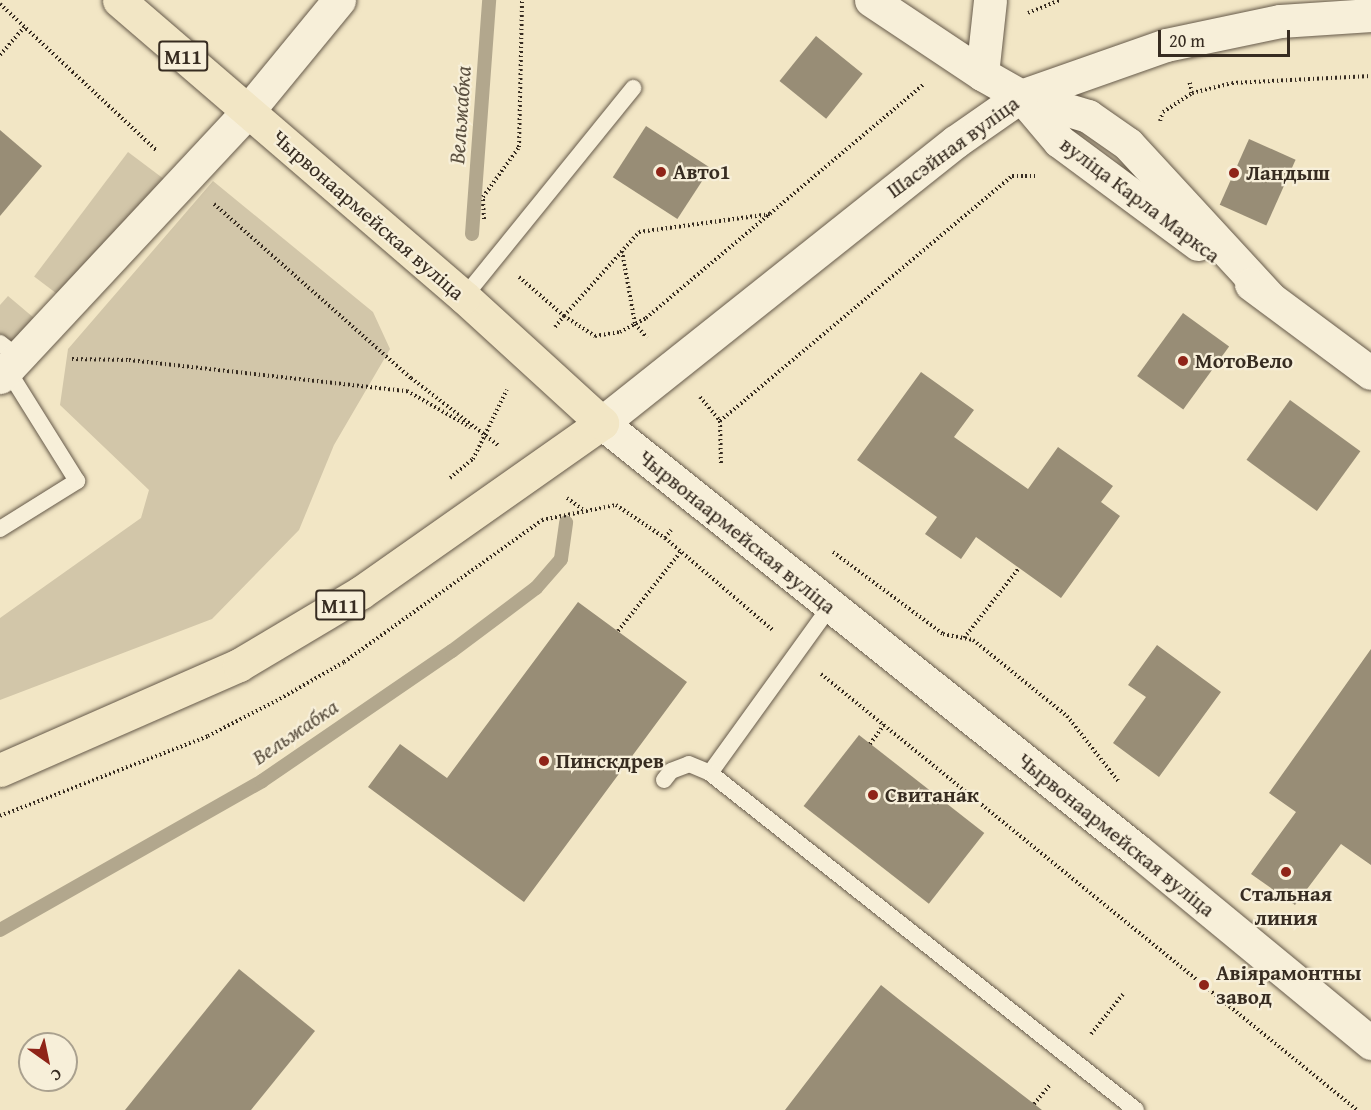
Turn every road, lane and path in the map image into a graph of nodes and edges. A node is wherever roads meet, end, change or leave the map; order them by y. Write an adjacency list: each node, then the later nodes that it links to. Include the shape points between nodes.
1 (119, 0): 17 (highway, Чырвонаармейская вуліца / М11)
2 (339, 0): 17 (main road)
3 (871, 0): 11 (main road)
4 (1061, 0): 6 (path)
5 (0, 4): 8 (path)
6 (988, 15): 12 (main road)
7 (1371, 15): 9 (main road, Шасэйная вуліца, via 1280,21)
8 (24, 27): 10 (path); 20 (path)
9 (1179, 42): 15 (path); 16 (main road, Шасэйная вуліца)
10 (0, 56)
11 (954, 58): 12 (main road); 24 (path)
12 (982, 74): 16 (main road)
13 (1371, 76): 15 (path, via 1232,83)
14 (633, 88): 22 (lane)
15 (1192, 93): 18 (path, via 1163,112 1158,129)
16 (1021, 96): 18 (main road, вуліца Карла Маркса, via 1088,116); 19 (main road, вуліца Карла Маркса, via 1059,141); 27 (main road, Шасэйная вуліца, via 954,142)
17 (247, 112): 20 (main road); 22 (highway, Чырвонаармейская вуліца / М11)
18 (1128, 144): 23 (main road, вуліца Карла Маркса)
19 (1091, 164): 23 (main road, вуліца Карла Маркса); 29 (path, via 1063,186 1033,175 1012,176)
20 (185, 178): 26 (main road); 31 (path, via 411,378)
21 (622, 251): 24 (path)
22 (464, 297): 25 (highway, Чырвонаармейская вуліца / М11)
23 (1269, 297): 28 (main road, вуліца Карла Маркса)
24 (635, 324): 25 (path, via 620,332 595,336 564,316); 27 (path)
25 (531, 358): 30 (highway, Чырвонаармейская вуліца / М11); 31 (path, via 498,401)
26 (6, 362): 31 (path, via 129,360 407,391); 34 (lane, via 77,481)
27 (672, 366): 29 (path); 30 (main road, Шасэйная вуліца)
28 (1371, 374)
29 (720, 421): 33 (path, via 718,448 722,471)
30 (602, 423): 33 (main road, Чырвонаармейская вуліца); 45 (highway, М11, via 360,593 239,665)
31 (483, 434): 32 (path, via 473,459)
32 (446, 481)
33 (698, 498): 35 (path); 39 (main road, Чырвонаармейская вуліца)
34 (0, 529)
35 (665, 538): 37 (path); 49 (path, via 616,505 542,520 344,662 276,701 208,736)
36 (828, 549): 41 (path, via 943,634)
37 (682, 550): 40 (path); 42 (path)
38 (1019, 568): 41 (path)
39 (829, 608): 42 (lane); 52 (main road, Чырвонаармейская вуліца, via 1129,844)
40 (618, 631)
41 (964, 638): 48 (path, via 973,640 1067,716)
42 (797, 651): 43 (path, via 817,667 826,681); 46 (lane)
43 (884, 725): 44 (path); 54 (path)
44 (870, 744)
45 (0, 770)
46 (710, 773): 47 (lane, via 689,764 671,771); 53 (lane)
47 (664, 780)
48 (1124, 787)
49 (0, 816)
50 (1123, 994): 51 (path)
51 (1091, 1034)
52 (1371, 1043)
53 (1137, 1110)
54 (1357, 1110)

